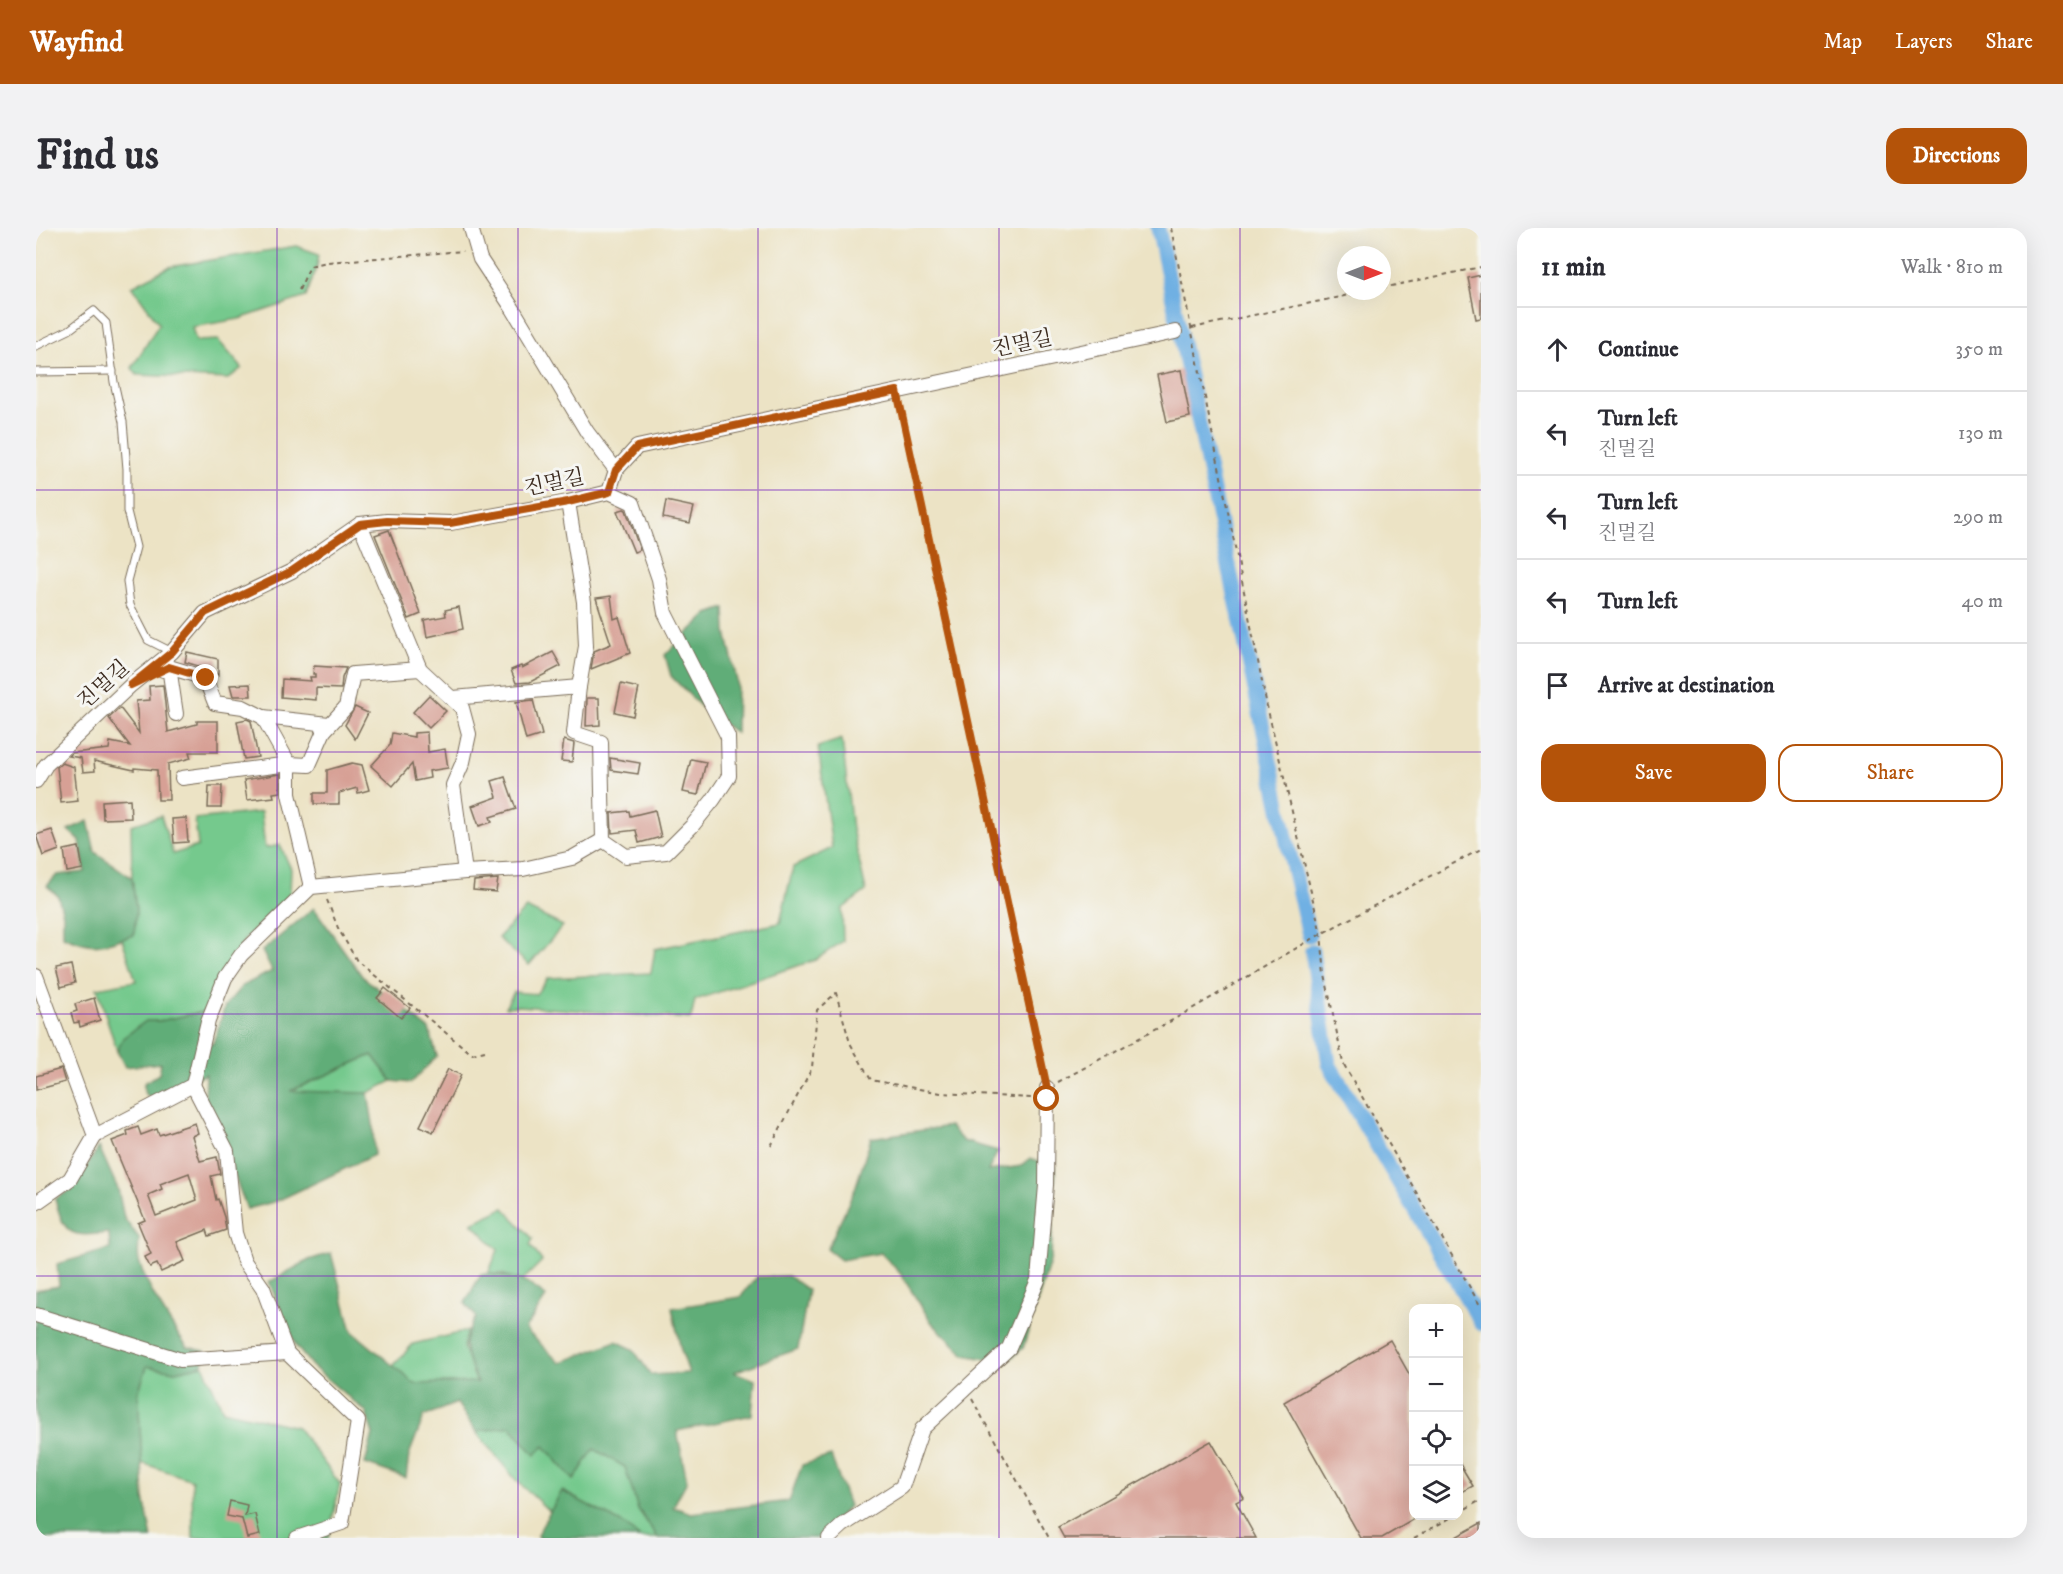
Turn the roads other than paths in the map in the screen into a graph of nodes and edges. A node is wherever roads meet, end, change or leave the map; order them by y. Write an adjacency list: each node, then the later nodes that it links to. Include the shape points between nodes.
1 (471, 228): 6 (street, via 480,259 587,432)
2 (1175, 332): 6 (street, 진멀길, via 637,447)
3 (36, 346): 4 (lane, via 69,330 94,311 106,323)
4 (113, 371): 5 (lane); 10 (lane, via 123,422 127,511 136,547 127,581 130,605 148,640)
5 (36, 372)
6 (616, 470): 7 (street, 진멀길)
7 (609, 492): 8 (street, 진멀길); 22 (street, via 633,503 659,579 665,613 728,736 729,776 692,826 666,852 626,856)
8 (568, 502): 9 (street, 진멀길, via 450,523); 14 (street, via 584,602 586,646)
9 (360, 524): 10 (street, 진멀길, via 292,571 205,613); 12 (street)
10 (172, 652): 13 (street, 진멀길)
11 (169, 667): 13 (street); 16 (street); 17 (street, via 206,678 215,703 243,707)
12 (420, 669): 15 (street); 18 (street, via 353,674 346,707)
13 (131, 685): 21 (street, 진멀길, via 46,765)
14 (579, 687): 15 (street); 22 (street, via 574,733 601,742)
15 (453, 698): 23 (street, via 462,708 469,734 453,785)
16 (176, 714)
17 (263, 717): 18 (street); 19 (street)
18 (329, 724): 19 (street, via 309,765)
19 (289, 764): 20 (street); 24 (street, via 290,794)
20 (182, 778)
21 (36, 781)
22 (603, 840): 23 (street, via 572,858 523,869)
23 (465, 872): 24 (street)
24 (316, 887): 26 (street, via 241,955 225,978 208,1021)
25 (36, 976): 28 (street)
26 (193, 1086): 28 (street); 31 (street, via 227,1151 235,1233 244,1261 263,1288)
27 (1047, 1094): 33 (street, via 1046,1185 1038,1280 1008,1348 922,1428 902,1487)
28 (95, 1136): 29 (street, via 70,1179)
29 (36, 1203)
30 (36, 1315): 31 (street, via 182,1360)
31 (287, 1353): 32 (street, via 358,1421 342,1523)
32 (297, 1538)
33 (829, 1538)

